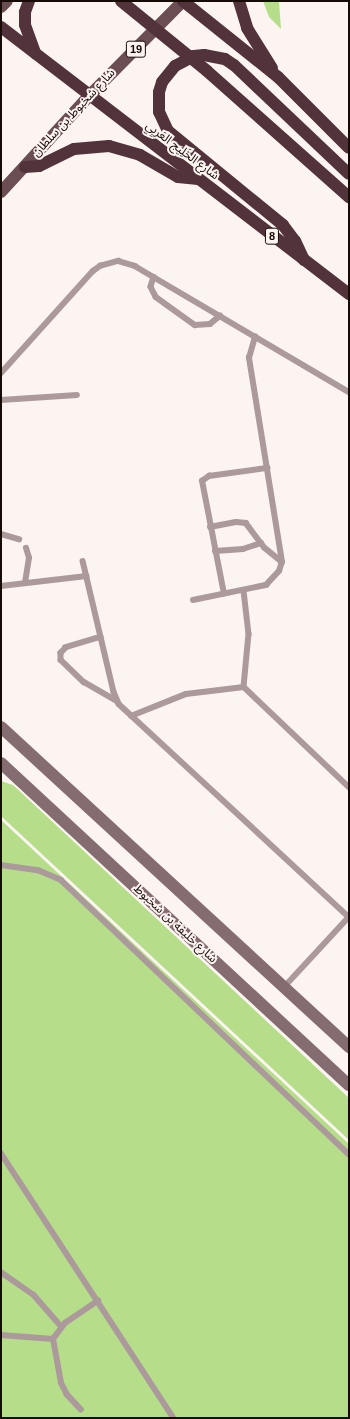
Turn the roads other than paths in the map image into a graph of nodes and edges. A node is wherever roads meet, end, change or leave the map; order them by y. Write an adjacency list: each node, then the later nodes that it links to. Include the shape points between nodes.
1 (7, 1): 6 (main road)
2 (29, 1): 8 (highway, via 25,12 25,25)
3 (121, 1): 16 (highway, via 207,71)
4 (183, 1): 9 (highway); 10 (main road, شارع شخبوط بن سلطان / 19)
5 (239, 1): 9 (highway, via 247,28)
6 (1, 7)
7 (1, 27): 8 (highway, شارع الخَلِيج العَربِي / 8)
8 (36, 54): 10 (highway, شارع الخَلِيج العَربِي / 8)
9 (278, 77): 11 (highway)
10 (89, 96): 12 (main road, شارع شخبوط بن سلطان / 19); 14 (highway, شارع الخَلِيج العَربِي / 8)
11 (349, 148)
12 (25, 167): 14 (highway, via 40,166 74,150 105,146 132,152 178,177); 15 (main road, شارع شخبوط بن سلطان / 19)
13 (349, 174): 17 (highway, via 234,65 224,59 194,56 175,66 162,82 158,107 168,131 283,225 295,241)
14 (196, 178): 17 (highway, شارع الخَلِيج العَربِي / 8)
15 (1, 192)
16 (349, 197)
17 (304, 260): 19 (highway, شارع الخَلِيج العَربِي / 8)
18 (154, 277): 20 (lane); 20 (lane, via 151,287 156,297 195,325 210,324); 22 (lane, via 127,262 109,262 100,266)
19 (349, 294)
20 (220, 316): 21 (lane)
21 (255, 337): 23 (lane); 26 (lane, via 249,358)
22 (1, 373)
23 (349, 392)
24 (77, 395): 25 (lane)
25 (1, 400)
26 (267, 468): 27 (lane, via 204,478 201,487); 34 (lane, via 283,553)
27 (210, 527): 30 (lane, via 241,521 250,525); 32 (lane)
28 (1, 534): 29 (lane)
29 (19, 539)
30 (261, 543): 32 (lane, via 243,549); 34 (lane)
31 (26, 548): 36 (lane, via 29,558)
32 (215, 551): 39 (lane)
33 (83, 561): 35 (lane)
34 (282, 562): 38 (lane, via 279,571 266,585)
35 (86, 576): 36 (lane); 41 (lane)
36 (25, 583): 37 (lane)
37 (1, 584)
38 (244, 591): 39 (lane); 42 (lane, via 249,634)
39 (224, 594): 40 (lane)
40 (193, 600)
41 (101, 637): 43 (lane); 43 (lane, via 66,648 61,653 61,660 84,682)
42 (244, 687): 44 (lane, via 186,694); 47 (lane)
43 (117, 701): 44 (lane)
44 (131, 716): 49 (lane)
45 (1, 728): 50 (main road)
46 (1, 763): 52 (main road, شارع خليفة بن شخبوط)
47 (349, 787)
48 (1, 865): 54 (lane, via 38,870 61,880)
49 (349, 917): 50 (lane)
50 (285, 986): 51 (main road)
51 (349, 1046)
52 (349, 1086)
53 (1, 1153): 56 (lane)
54 (349, 1154)
55 (1, 1272): 57 (lane, via 34,1295)
56 (98, 1301): 57 (lane); 61 (lane)
57 (61, 1326): 59 (lane)
58 (1, 1335): 59 (lane)
59 (53, 1339): 60 (lane, via 61,1383 67,1395)
60 (81, 1410)
61 (174, 1418)

